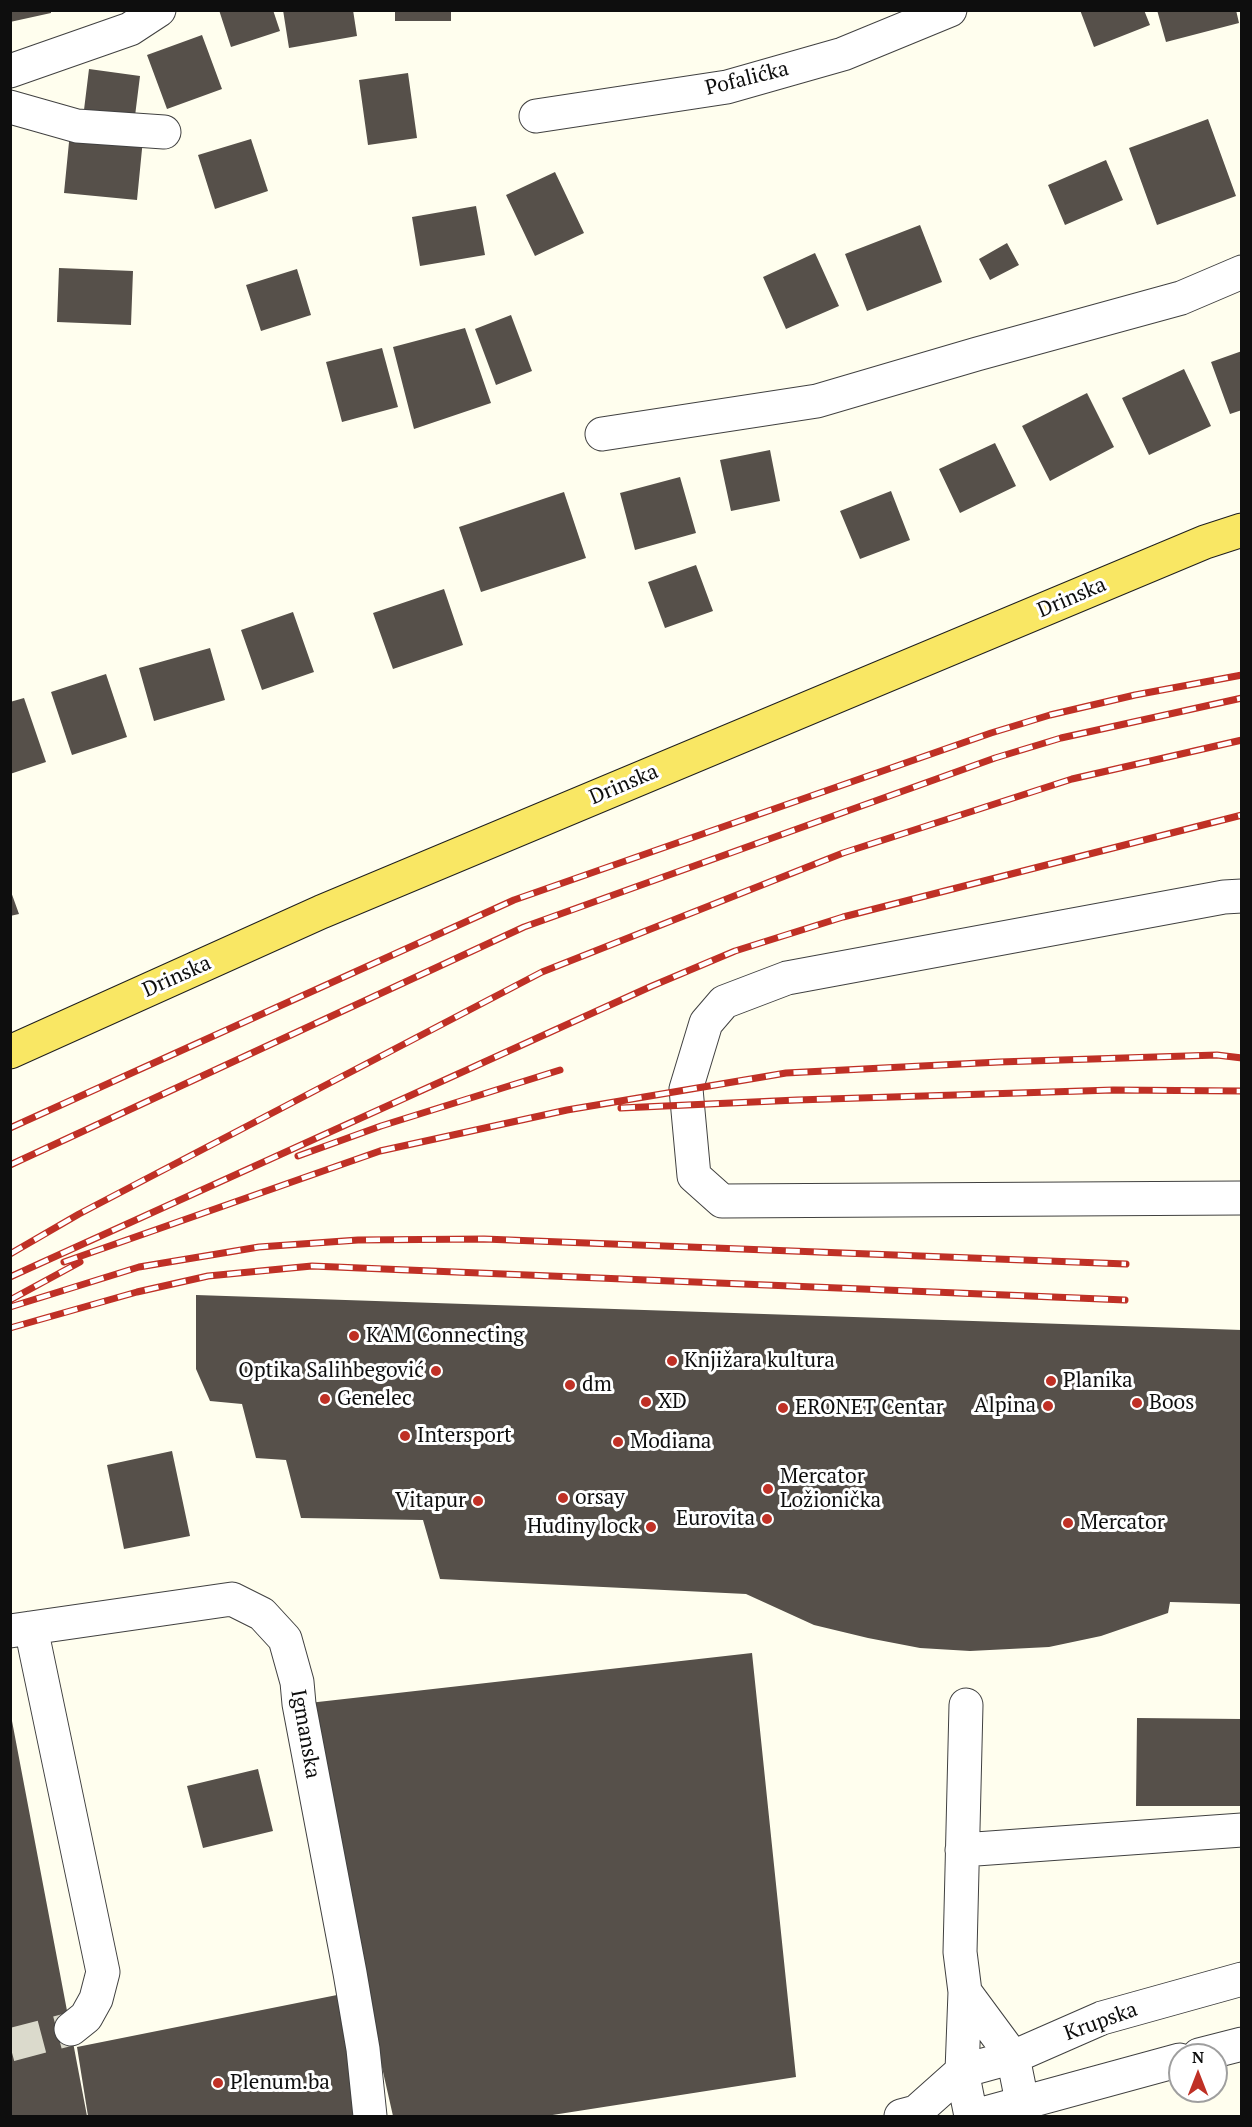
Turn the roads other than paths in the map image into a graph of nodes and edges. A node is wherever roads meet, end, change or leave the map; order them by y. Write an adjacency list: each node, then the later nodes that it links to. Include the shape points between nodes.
1 (159, 10): 3 (street, via 130,29)
2 (950, 10): 5 (street, Pofalićka, via 843,54 727,87)
3 (10, 71)
4 (10, 107): 6 (street, via 76,126)
5 (536, 116)
6 (165, 132)
7 (1242, 272): 8 (street, via 1180,298 817,401)
8 (602, 434)
9 (1242, 530): 11 (main road, Drinska, via 1205,542 332,907)
10 (1242, 896): 12 (street, via 787,978 724,1002 706,1023 686,1089 694,1176 722,1201)
11 (10, 1052)
12 (1242, 1198)
13 (21, 1629): 19 (street, via 103,1971 96,1999 86,2016); 25 (street, Igmanska, via 232,1599 262,1614 285,1639 297,1682 350,1973)
14 (966, 1705): 16 (street)
15 (1242, 1830): 16 (street)
16 (962, 1850): 18 (street, via 960,1952)
17 (1242, 1979): 20 (street, Krupska, via 1102,2018)
18 (965, 1992): 20 (street); 22 (street)
19 (70, 2029)
20 (1013, 2057): 22 (street, Krupska); 23 (street)
21 (1168, 2064): 23 (street)
22 (962, 2071): 24 (street); 27 (street)
23 (1024, 2111): 27 (street)
24 (909, 2114): 26 (street)
25 (369, 2116)
26 (962, 2116)
27 (973, 2116)

